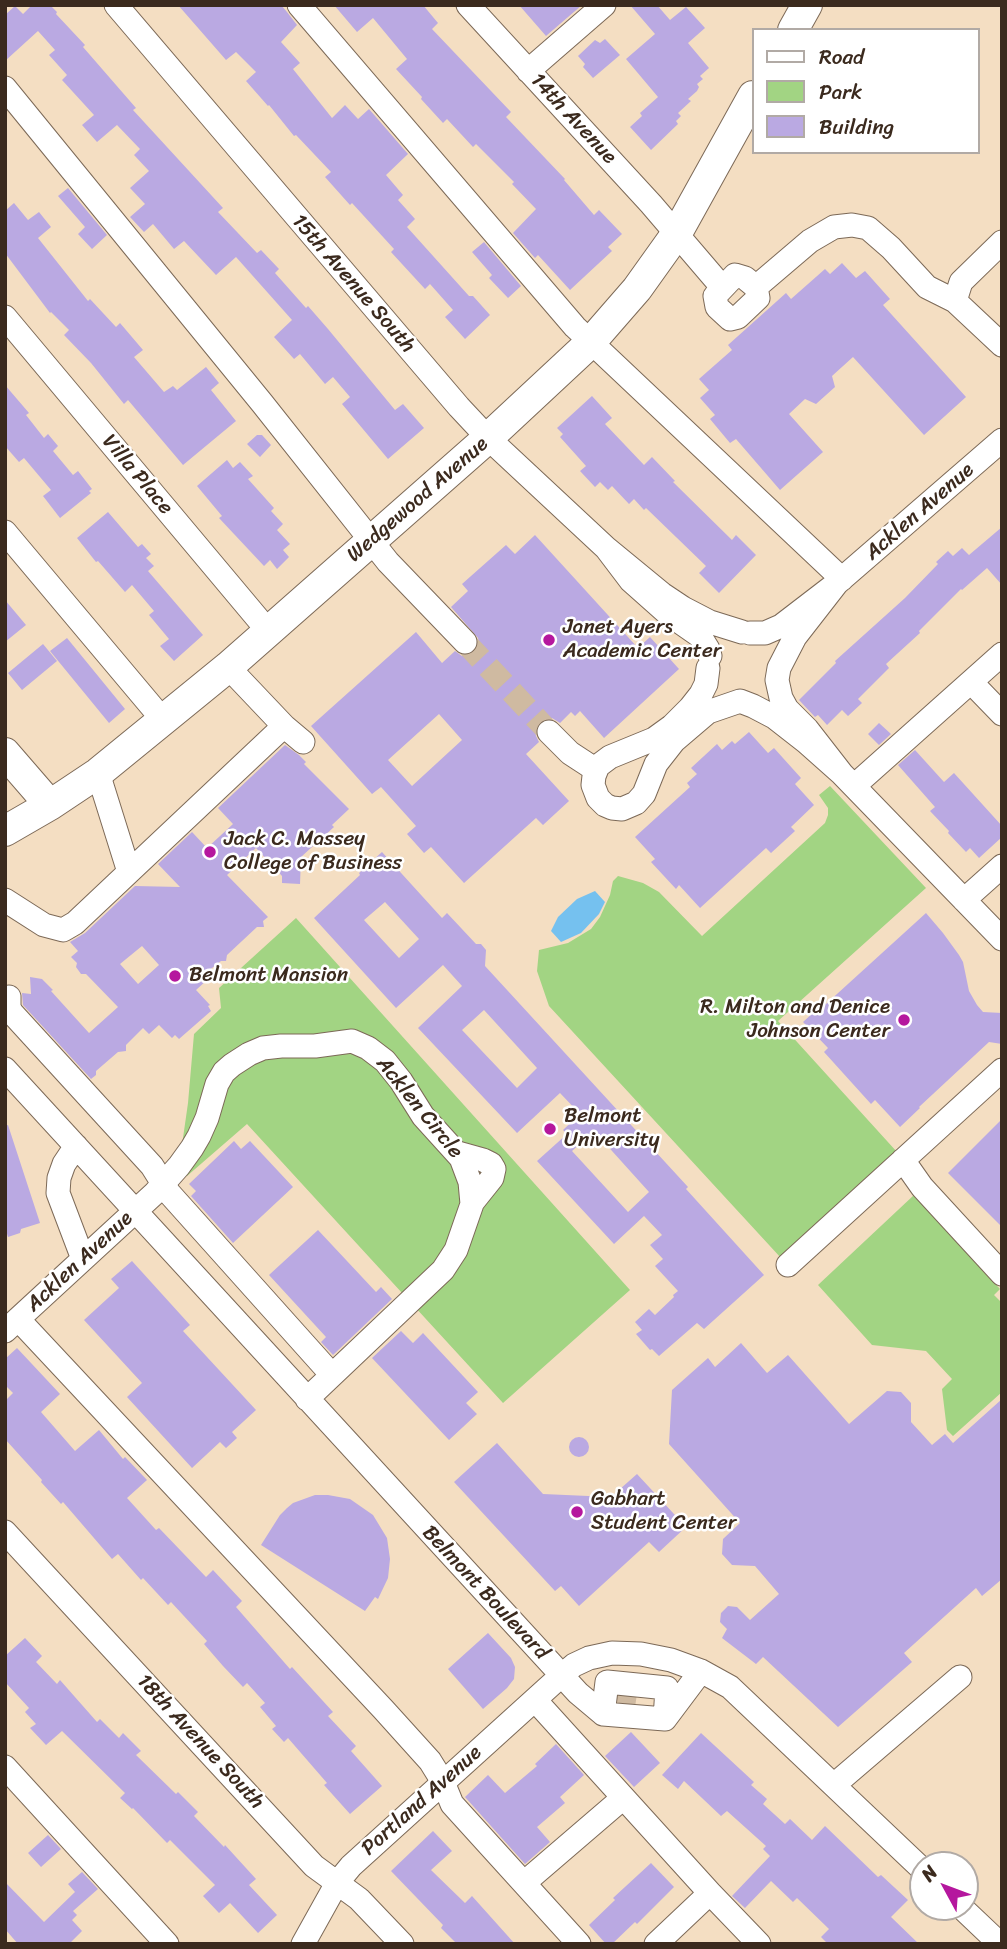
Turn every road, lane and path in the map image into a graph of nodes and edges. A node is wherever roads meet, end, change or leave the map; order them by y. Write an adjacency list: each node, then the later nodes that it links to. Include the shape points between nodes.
1 (116, 5): 18 (street, 15th Avenue South)
2 (299, 5): 16 (street)
3 (604, 5): 7 (street)
4 (807, 5): 6 (main road)
5 (476, 8): 7 (street, 14th Avenue)
6 (794, 28)
7 (528, 71): 10 (street, 14th Avenue)
8 (5, 88): 21 (street)
9 (752, 98): 10 (main road, Wedgewood Avenue)
10 (677, 233): 12 (street, 14th Avenue); 16 (main road, Wedgewood Avenue)
11 (1002, 242): 14 (street, via 961,282)
12 (722, 287): 13 (street, via 735,275); 13 (street, via 715,296 717,307 730,319 758,298)
13 (756, 288): 14 (street, via 810,241 834,227 852,225 868,228 927,288)
14 (956, 300): 17 (street)
15 (5, 317): 24 (street, Villa Place)
16 (590, 343): 18 (main road, Wedgewood Avenue); 23 (street)
17 (1002, 345)
18 (488, 439): 21 (main road, Wedgewood Avenue); 22 (street, 15th Avenue South)
19 (1002, 440): 23 (street, Acklen Avenue)
20 (5, 532): 34 (street)
21 (372, 540): 24 (main road, Wedgewood Avenue); 26 (street)
22 (606, 548): 25 (street, 15th Avenue South, via 683,608); 28 (street, 15th Avenue South, via 631,581 700,636)
23 (840, 581): 25 (street, Acklen Avenue, via 781,626 765,633); 30 (street, Acklen Avenue, via 794,637)
24 (269, 632): 29 (main road, Wedgewood Avenue)
25 (746, 633): 28 (street, via 724,638); 30 (street, via 763,639 773,649)
26 (465, 642)
27 (1002, 654): 31 (street)
28 (709, 662): 32 (street, via 715,688); 39 (street, via 705,686 683,716 654,739)
29 (228, 667): 34 (main road, Wedgewood Avenue); 35 (street)
30 (777, 675): 32 (street, via 761,696); 41 (street, via 784,704)
31 (971, 682): 33 (street); 41 (street)
32 (740, 701): 41 (street, via 774,717); 42 (street, via 708,712 674,741)
33 (1002, 714)
34 (163, 720): 40 (main road, Wedgewood Avenue)
35 (284, 726): 37 (street); 46 (street)
36 (549, 732): 39 (street, via 570,753)
37 (303, 742)
38 (5, 753): 43 (main road)
39 (603, 764): 42 (street, via 616,755 641,765 646,778); 42 (street, via 593,786 601,801 617,809)
40 (98, 773): 43 (main road, Wedgewood Avenue); 46 (street)
41 (848, 780): 48 (street)
42 (638, 800)
43 (50, 805): 44 (main road, Wedgewood Avenue)
44 (5, 831)
45 (1002, 866): 48 (street)
46 (129, 872): 47 (street, via 63,930 44,925)
47 (5, 900)
48 (964, 900): 49 (street)
49 (1002, 939)
50 (9, 997): 55 (street, via 12,1013 152,1166)
51 (5, 1069): 53 (street, Belmont Boulevard)
52 (1002, 1070): 54 (street)
53 (76, 1146): 56 (street, Belmont Boulevard); 57 (street, via 64,1164 58,1193)
54 (903, 1160): 58 (street); 59 (street)
55 (159, 1188): 56 (street, Acklen Avenue); 61 (street, via 169,1193); 61 (street, Acklen Circle, via 192,1148 217,1084 238,1060 273,1047 347,1041 357,1042 385,1061 423,1116 457,1153 466,1170 472,1203 459,1243 443,1270)
56 (135, 1211): 57 (street, Acklen Avenue); 62 (street, Belmont Boulevard)
57 (83, 1259): 60 (street, Acklen Avenue)
58 (788, 1265)
59 (1002, 1274)
60 (9, 1327): 69 (street, via 383,1709)
61 (332, 1375): 62 (street, Acklen Circle)
62 (307, 1399): 65 (street, Belmont Boulevard)
63 (5, 1532): 73 (street, 18th Avenue South, via 314,1866)
64 (701, 1671): 65 (street, Belmont Boulevard, via 657,1656 626,1652 589,1658); 65 (street, via 635,1704 579,1693); 70 (street, Belmont Boulevard, via 730,1687)
65 (562, 1675): 67 (street, Portland Avenue)
66 (960, 1676): 70 (street)
67 (535, 1700): 69 (street, Portland Avenue); 71 (street)
68 (5, 1767): 77 (street)
69 (443, 1782): 73 (street, Portland Avenue); 74 (street, via 452,1804)
70 (834, 1785): 72 (street, Belmont Boulevard)
71 (623, 1798): 74 (street); 75 (street)
72 (909, 1857)
73 (337, 1883): 78 (street, Portland Avenue); 79 (street, 18th Avenue South)
74 (524, 1883): 80 (street)
75 (709, 1893): 81 (street); 82 (street)
76 (976, 1921): 83 (street)
77 (167, 1944)
78 (303, 1944)
79 (402, 1944)
80 (579, 1944)
81 (656, 1944)
82 (759, 1944)
83 (1000, 1944)

